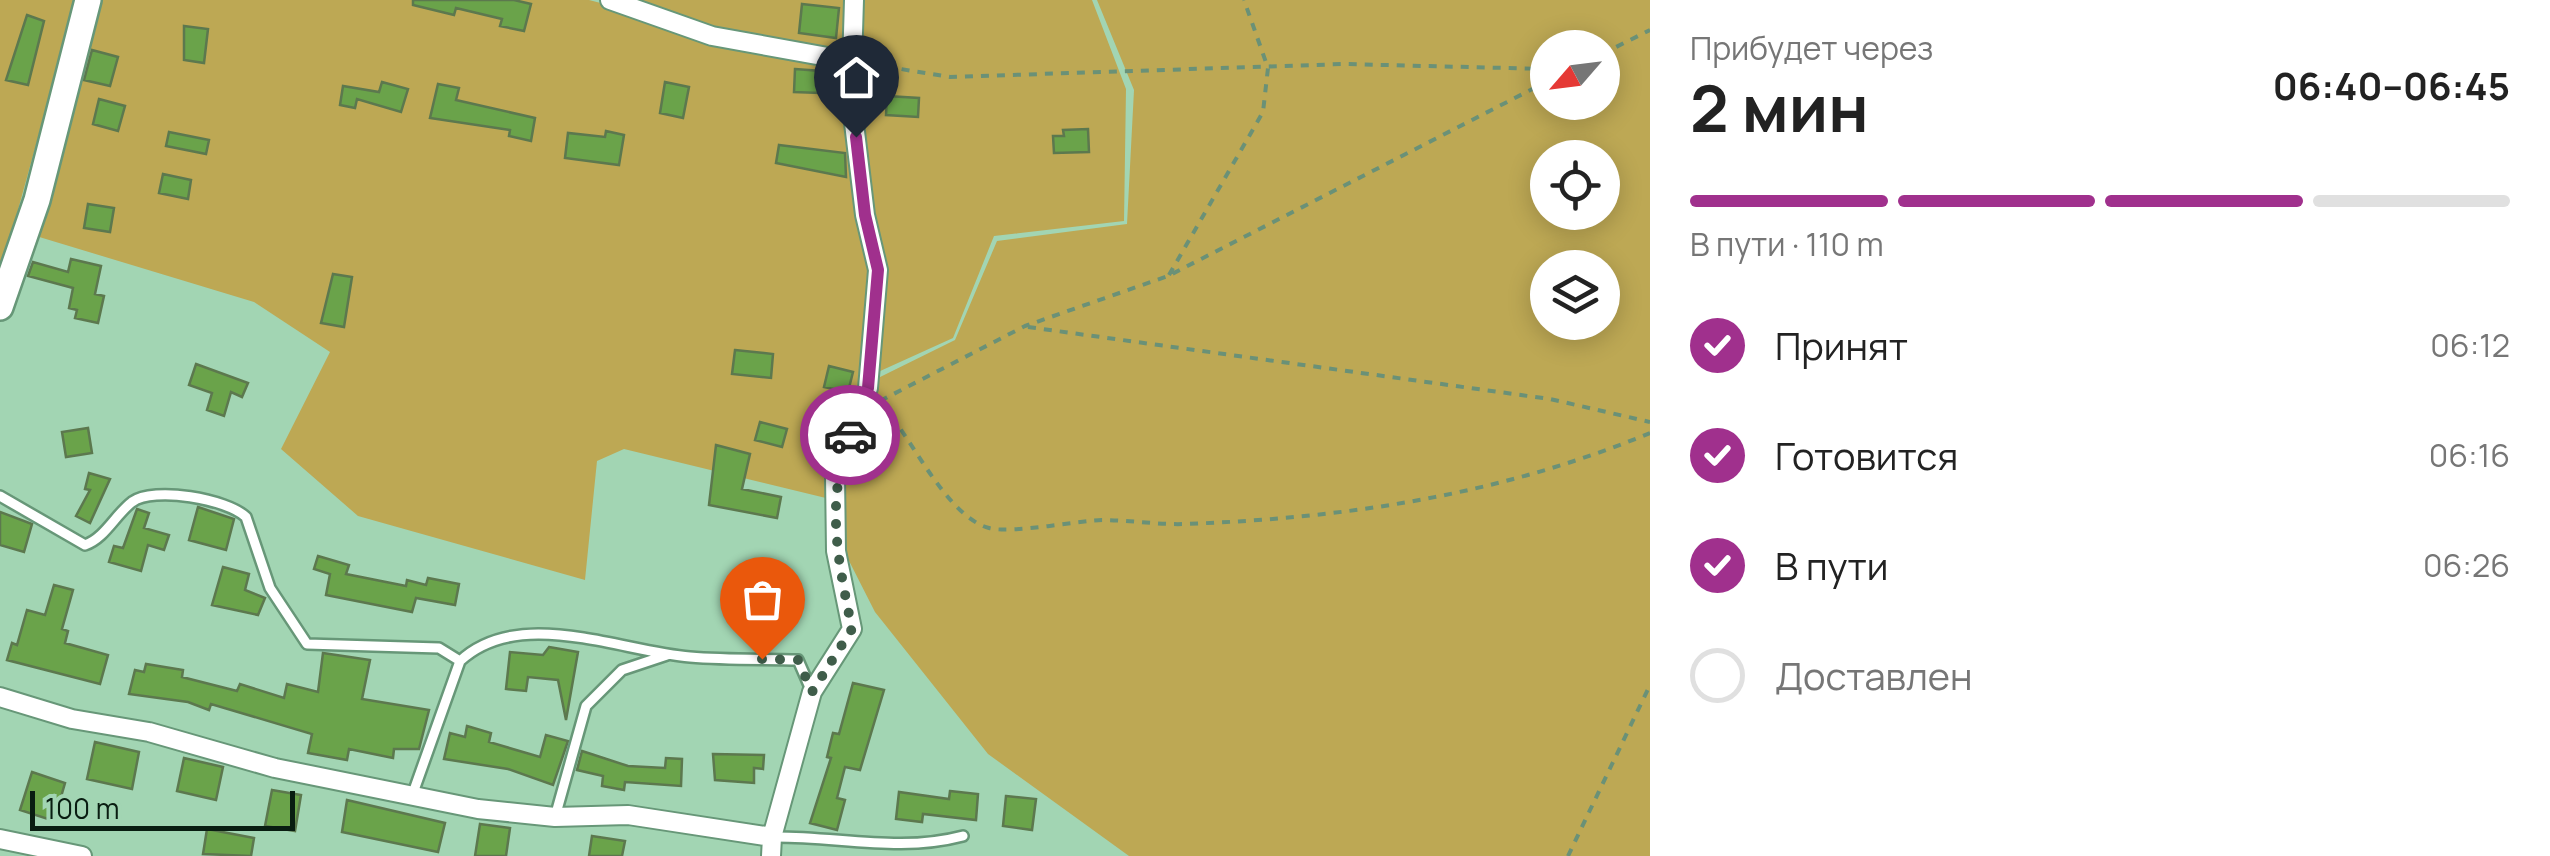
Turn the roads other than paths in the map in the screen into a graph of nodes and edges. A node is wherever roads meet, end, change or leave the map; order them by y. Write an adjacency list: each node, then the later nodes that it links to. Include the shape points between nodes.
1 (88, 0): 5 (street, via 36,200)
2 (610, 0): 4 (street, via 712,36)
3 (854, 0): 4 (street)
4 (850, 60): 9 (street, via 865,215 878,270 874,394 859,412 835,475 836,551 852,629)
5 (0, 307)
6 (0, 496): 8 (lane, via 85,545 150,494 218,501 246,517 270,588 307,644 439,648)
7 (670, 654): 8 (lane, via 563,636 496,637); 9 (lane, via 798,660); 12 (lane, via 622,670 592,698)
8 (460, 661): 11 (lane)
9 (812, 692): 15 (street)
10 (0, 697): 11 (street, via 275,768)
11 (413, 793): 12 (street)
12 (556, 818): 15 (street, via 628,815)
13 (963, 836): 15 (lane, via 896,847 838,838)
14 (0, 838): 16 (street)
15 (771, 846)
16 (19, 850): 17 (street)
17 (82, 856)

